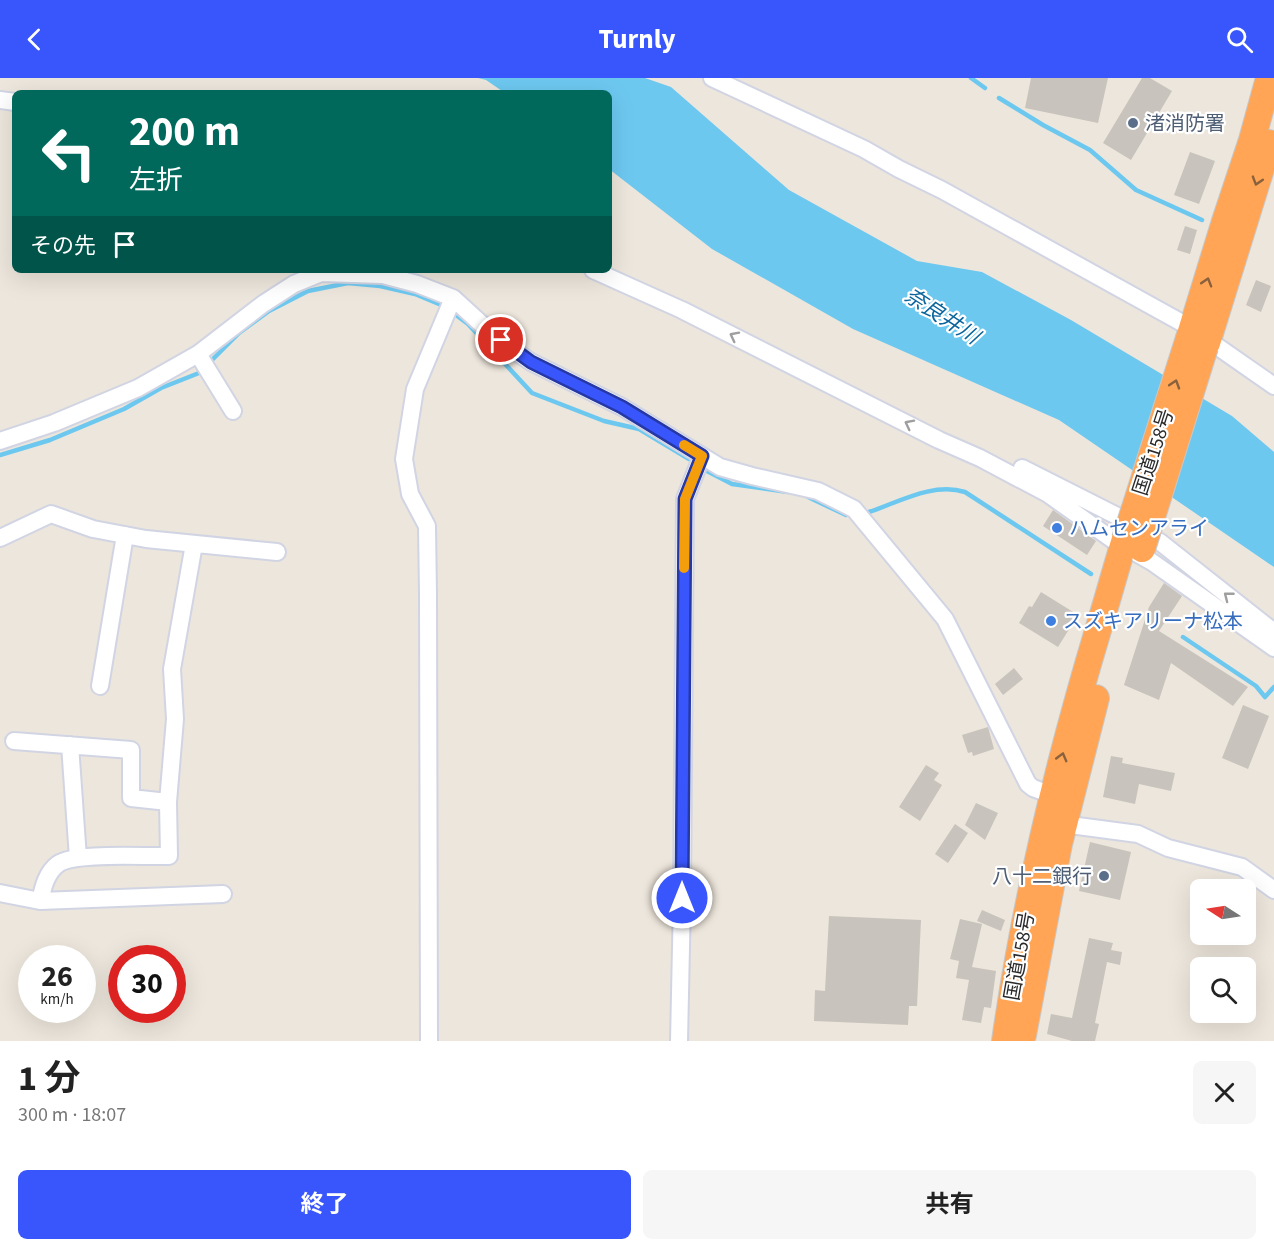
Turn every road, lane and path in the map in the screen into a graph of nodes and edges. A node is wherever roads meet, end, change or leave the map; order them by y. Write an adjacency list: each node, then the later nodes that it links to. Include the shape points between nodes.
1 (712, 78): 6 (street, via 942,190)
2 (1269, 78): 6 (highway, 国道158号, one-way to 2, via 1225,221)
3 (1274, 125): 6 (highway, 国道158号, one-way to 6)
4 (600, 273): 10 (street, one-way to 4, via 682,310)
5 (453, 298): 7 (street, via 383,275 321,273 262,304); 12 (street, via 531,362 622,407); 30 (street, via 415,389 404,459 410,494 427,526)
6 (1199, 338): 8 (street); 16 (highway, 国道158号, bridge)
7 (198, 354): 9 (street); 11 (street, via 138,388)
8 (1274, 386)
9 (233, 411)
10 (939, 440): 16 (street, via 1048,494); 18 (street, one-way to 10, via 1160,542 1117,516 984,450)
11 (0, 441)
12 (702, 456): 24 (street, via 720,467 818,491 854,509 945,619 1028,784); 31 (street, via 685,499)
13 (125, 535): 14 (street, via 51,514); 15 (street); 20 (street)
14 (0, 538)
15 (194, 544): 17 (street); 23 (street, via 172,669 175,719)
16 (1133, 547): 19 (street); 24 (highway, 国道158号, via 1101,680)
17 (277, 552)
18 (1274, 632)
19 (1274, 648)
20 (100, 687)
21 (14, 741): 22 (street)
22 (70, 745): 23 (street, via 131,750 131,798); 25 (street)
23 (168, 802): 25 (street, via 169,856)
24 (1058, 810): 26 (street, via 1138,834 1184,854 1242,867); 32 (highway, 国道158号, via 1023,928); 33 (highway, 国道158号)
25 (78, 858): 29 (street, via 57,865 46,880)
26 (1274, 890)
27 (0, 893): 29 (street)
28 (223, 894): 29 (street)
29 (40, 901)
30 (429, 1041)
31 (679, 1041)
32 (1005, 1041)
33 (1022, 1041)

